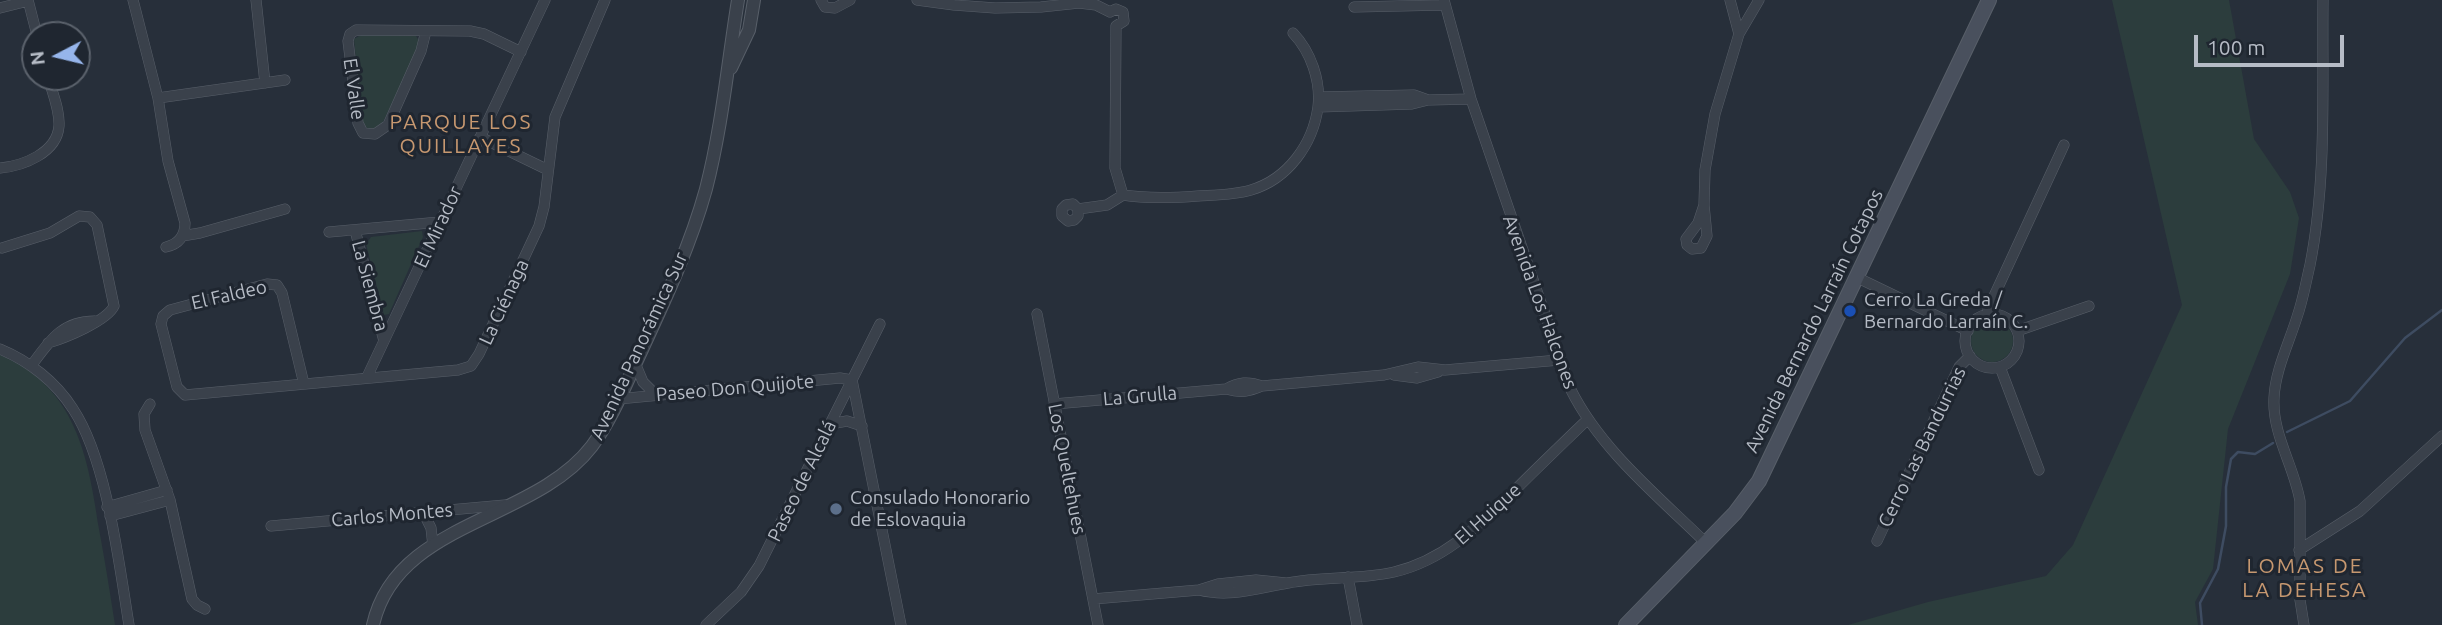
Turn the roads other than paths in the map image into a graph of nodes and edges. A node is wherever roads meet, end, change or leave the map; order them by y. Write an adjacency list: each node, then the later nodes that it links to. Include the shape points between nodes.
1 (133, 0): 27 (street)
2 (256, 0): 24 (street)
3 (545, 0): 22 (street, El Mirador)
4 (605, 0): 33 (street, La Ciénaga, via 558,106)
5 (738, 0): 25 (street, Avenida Panorámica Sur)
6 (754, 0): 25 (street, Avenida Panorámica Sur, via 746,37)
7 (821, 0): 8 (street, via 833,8)
8 (850, 0)
9 (917, 0): 34 (street, via 995,8 1079,2 1110,12 1108,20 1116,26 1115,168)
10 (1730, 0): 21 (street)
11 (1759, 0): 21 (street)
12 (1989, 0): 44 (main road, Avenida Bernardo Larraín Cotapos)
13 (2323, 0): 79 (street, via 2321,149 2310,263 2273,397 2278,430 2299,493)
14 (28, 1): 17 (street); 18 (street)
15 (1444, 2): 16 (street); 28 (street, Avenida Los Halcones)
16 (1354, 7)
17 (0, 8)
18 (33, 21)
19 (426, 31): 19 (street, El Valle, via 359,30 350,34 358,123 363,133 375,134 388,125); 22 (street, El Valle, via 478,32)
20 (1293, 33): 29 (street, via 1311,61)
21 (1739, 34): 35 (street, via 1707,150)
22 (521, 52): 30 (street, El Mirador)
23 (285, 80): 24 (street)
24 (265, 83): 27 (street)
25 (724, 85): 55 (street, Avenida Panorámica Sur, via 700,210)
26 (51, 91): 32 (street, via 59,123 55,140 34,158)
27 (158, 98): 41 (street, via 184,223)
28 (1471, 99): 29 (street, via 1412,104); 54 (street, Avenida Los Halcones)
29 (1318, 102): 34 (street, via 1311,135 1300,154 1258,188 1150,199)
30 (480, 137): 33 (street); 38 (street, El Mirador)
31 (2064, 145): 47 (street)
32 (0, 168)
33 (548, 170): 58 (street, La Ciénaga, via 539,226 474,363 462,369)
34 (1123, 195): 37 (street, via 1107,205)
35 (1704, 205)
36 (285, 209): 41 (street)
37 (1078, 209)
38 (440, 222): 39 (street); 51 (street, El Mirador)
39 (355, 230): 40 (street); 51 (street, La Siembra)
40 (329, 232)
41 (182, 236): 42 (street)
42 (166, 247)
43 (2, 248): 56 (street, via 42,236 79,216 93,219 98,228 115,302 110,314 48,343)
44 (1856, 277): 49 (street); 77 (main road, Avenida Bernardo Larraín Cotapos, via 1759,481)
45 (2089, 306): 50 (street)
46 (1037, 314): 65 (street, Los Queltehues)
47 (1987, 315): 49 (street); 50 (street, via 2005,318)
48 (880, 324): 59 (street, Paseo de Alcalá)
49 (1968, 331): 53 (street)
50 (2017, 331): 57 (street, via 2014,357)
51 (384, 341): 58 (street, El Mirador)
52 (0, 349): 56 (street)
53 (1970, 356): 57 (street, via 1983,366); 76 (street, Cerro Las Bandurrias, via 1959,367)
54 (1559, 360): 65 (street, La Grulla, via 1445,370 1418,367 1384,375 1262,386 1249,392 1226,389); 66 (street, Avenida Los Halcones)
55 (635, 362): 62 (street, via 643,382); 63 (street, Avenida Panorámica Sur)
56 (31, 366): 73 (street, via 55,386 80,419)
57 (2000, 367): 70 (street)
58 (368, 377): 60 (street, La Ciénaga)
59 (852, 380): 62 (street, Paseo Don Quijote); 67 (street, Paseo de Alcalá); 68 (street)
60 (304, 384): 61 (street, La Ciénaga); 61 (street, El Faldeo, via 281,290 270,283 165,313 161,324)
61 (181, 393)
62 (656, 395): 63 (street, Paseo Don Quijote)
63 (618, 399): 72 (street, Avenida Panorámica Sur, via 600,435 574,466)
64 (150, 404): 71 (street, via 144,414 145,430)
65 (1054, 404): 81 (street, Los Queltehues)
66 (1588, 419): 77 (street, Avenida Los Halcones, via 1607,445); 80 (street, El Huique, via 1450,548 1396,572)
67 (830, 424): 68 (street, via 847,421); 85 (street, Paseo de Alcalá, via 759,566 741,592)
68 (862, 426): 86 (street)
69 (2442, 436): 79 (street, via 2360,511)
70 (2039, 470)
71 (169, 495): 73 (street); 82 (street, via 192,598)
72 (512, 504): 74 (street, Carlos Montes); 78 (street, Avenida Panorámica Sur)
73 (108, 512): 83 (street)
74 (422, 512): 75 (street, Carlos Montes); 78 (street, via 431,528)
75 (271, 526)
76 (1877, 541)
77 (1706, 543): 89 (main road, Avenida Bernardo Larraín Cotapos)
78 (433, 546): 84 (street, Avenida Panorámica Sur, via 393,580)
79 (2299, 550): 90 (street)
80 (1348, 577): 81 (street, El Huique, via 1286,583 1256,580); 88 (street)
81 (1093, 599): 87 (street, Los Queltehues)
82 (205, 609)
83 (129, 625)
84 (373, 625)
85 (707, 625)
86 (901, 625)
87 (1098, 625)
88 (1357, 625)
89 (1626, 625)
90 (2304, 625)

